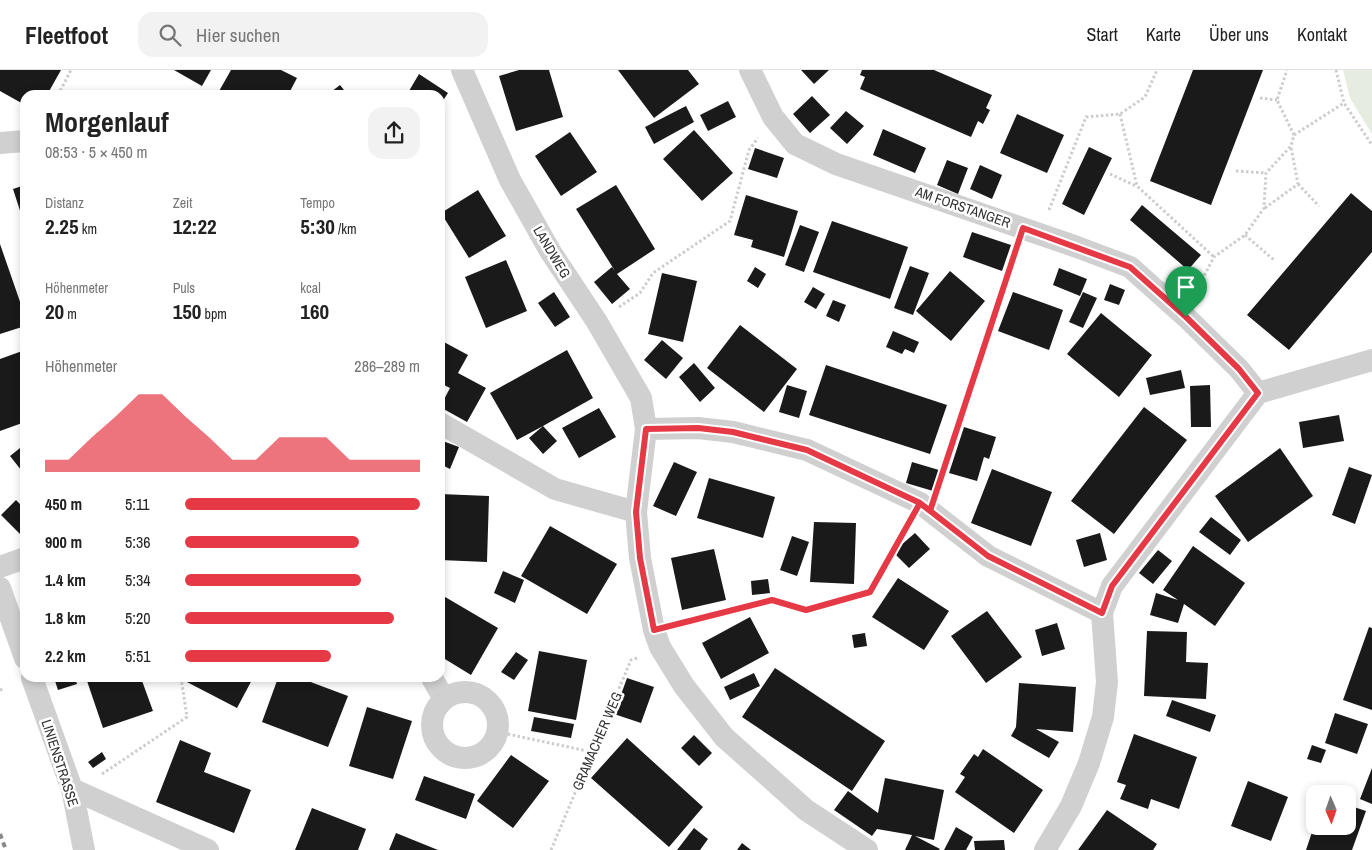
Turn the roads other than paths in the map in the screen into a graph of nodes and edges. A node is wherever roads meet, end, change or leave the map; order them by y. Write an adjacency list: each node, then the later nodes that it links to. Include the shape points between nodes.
1 (462, 70): 8 (street, LANDWEG, via 510,180 641,398)
2 (750, 70): 6 (street, AM FORSTANGER, via 773,117 795,144 836,164 1130,267 1239,369)
3 (20, 142): 4 (street)
4 (0, 144)
5 (1372, 360): 6 (street)
6 (1258, 393): 13 (street, via 1112,586)
7 (445, 426): 9 (street, via 555,489)
8 (646, 429): 9 (street, LANDWEG); 13 (street, via 698,428 733,432 807,450 925,507 988,556)
9 (636, 512): 21 (street, LANDWEG, via 640,558 657,638 684,686 724,737 806,810)
10 (20, 560): 11 (street)
11 (0, 567)
12 (0, 588): 14 (street)
13 (1102, 613): 22 (street, via 1107,682 1103,717 1075,798)
14 (20, 644)
15 (33, 682): 18 (street, LINIENSTRASSE)
16 (434, 682): 17 (street)
17 (444, 699): 17 (street, via 435,711 432,724 434,737 442,748 458,757 478,756 491,746 498,732 497,716 487,700 472,693 454,694)
18 (72, 789): 19 (street, LINIENSTRASSE); 20 (street)
19 (84, 850)
20 (208, 850)
21 (867, 850)
22 (1045, 850)

